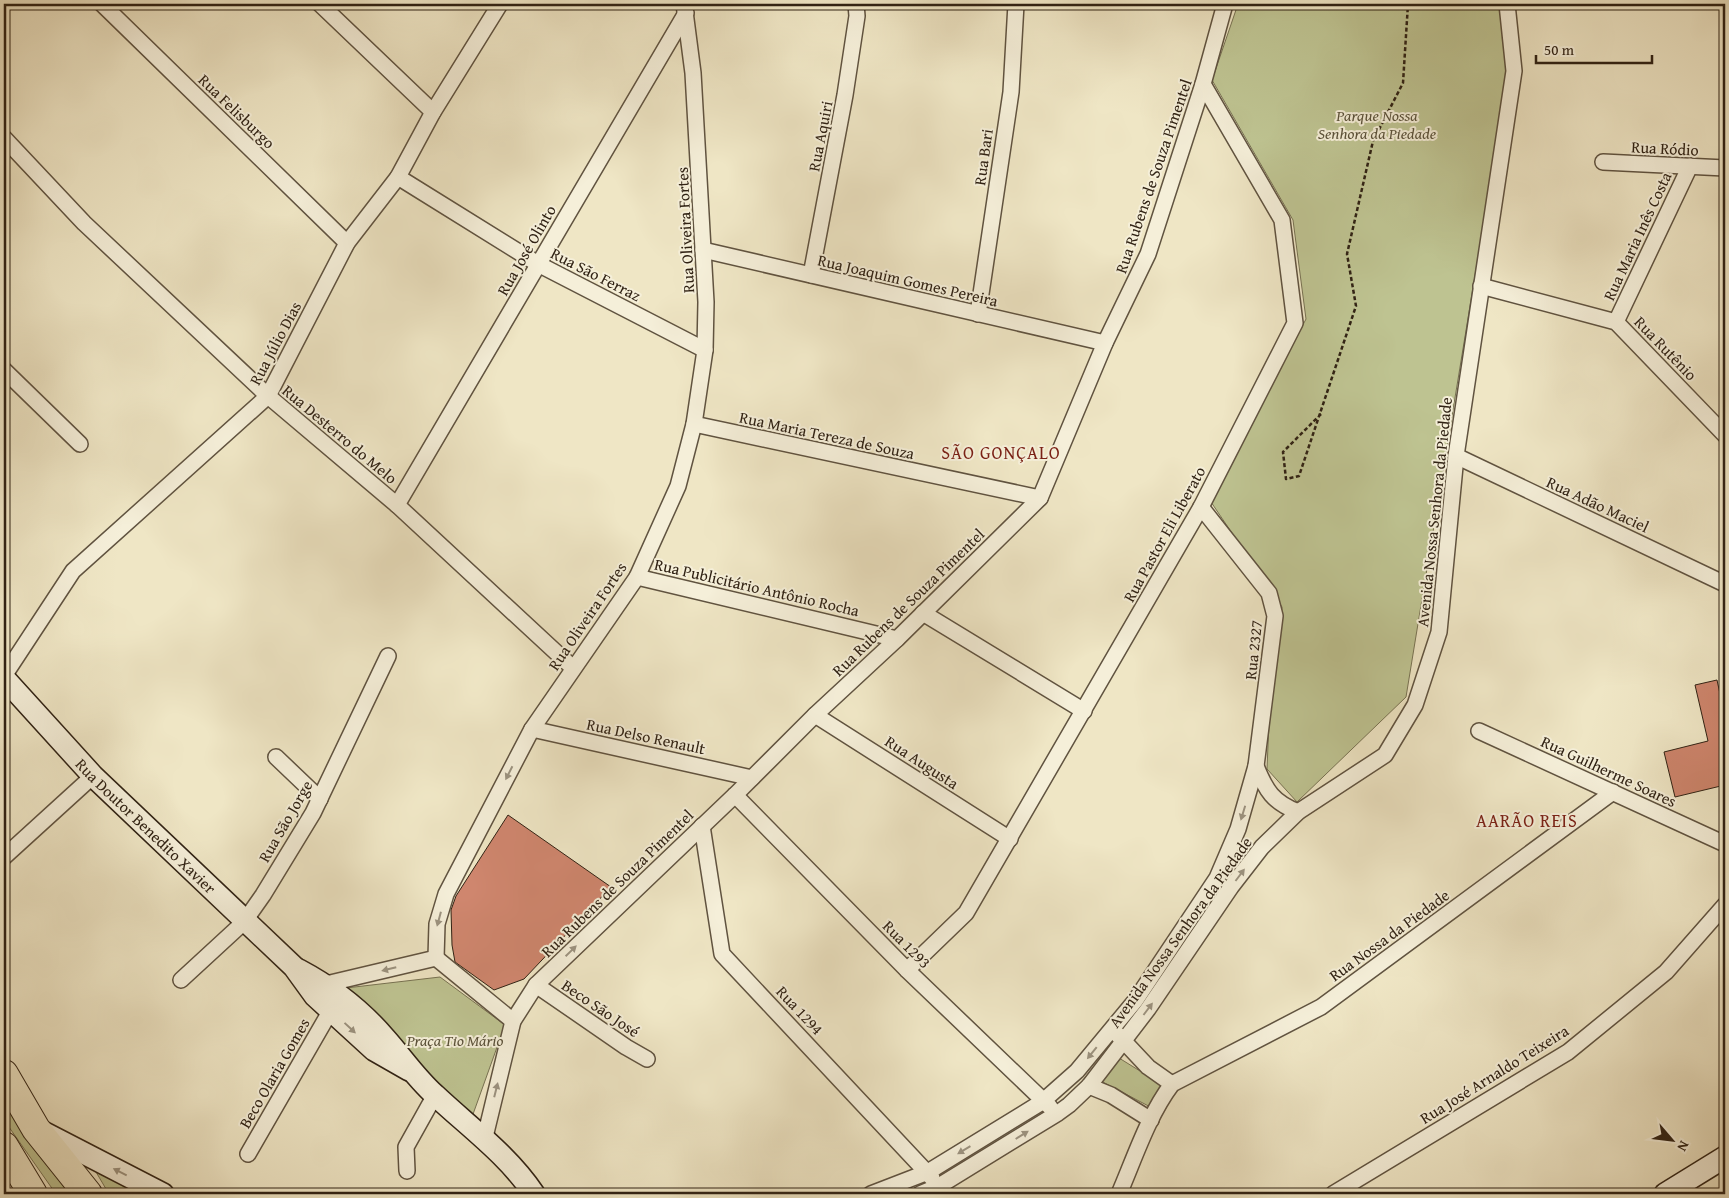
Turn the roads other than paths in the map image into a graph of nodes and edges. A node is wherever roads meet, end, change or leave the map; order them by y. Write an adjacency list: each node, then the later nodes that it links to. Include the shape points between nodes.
1 (102, 4): 16 (street, Rua Felisburgo)
2 (320, 4): 10 (street)
3 (500, 4): 10 (street, Rua Júlio Dias)
4 (856, 4): 19 (street, Rua Aquiri, via 845,95)
5 (1016, 4): 21 (street, Rua Bari, via 1010,92)
6 (1225, 4): 9 (street, Rua Rubens de Souza Pimentel)
7 (1507, 4): 20 (street, Avenida Nossa Senhora da Piedade, via 1514,71)
8 (685, 8): 17 (street, Rua Oliveira Fortes, via 693,73); 18 (street, Rua José Olinto)
9 (1203, 84): 23 (street, Rua Rubens de Souza Pimentel, via 1148,254); 33 (street, Rua Pastor Eli Liberato, via 1282,220 1294,323)
10 (433, 112): 15 (street, Rua Júlio Dias)
11 (4, 138): 26 (street, Rua Desterro do Melo, via 84,223)
12 (1603, 162): 13 (street, Rua Ródio)
13 (1690, 166): 14 (street, Rua Ródio); 22 (street, Rua Maria Inês Costa)
14 (1725, 168)
15 (398, 177): 16 (street, Rua Júlio Dias); 18 (street, Rua São Ferraz)
16 (347, 243): 26 (street, Rua Júlio Dias)
17 (703, 250): 19 (street, Rua Joaquim Gomes Pereira); 24 (street, Rua Oliveira Fortes)
18 (538, 264): 24 (street, Rua São Ferraz); 32 (street, Rua José Olinto)
19 (811, 275): 21 (street, Rua Joaquim Gomes Pereira)
20 (1481, 286): 22 (street, Rua Rutênio); 30 (street, Avenida Nossa Senhora da Piedade)
21 (978, 314): 23 (street, Rua Joaquim Gomes Pereira)
22 (1616, 322): 28 (street, Rua Rutênio)
23 (1105, 344): 31 (street, Rua Rubens de Souza Pimentel)
24 (705, 350): 27 (street, Rua Oliveira Fortes)
25 (4, 370): 29 (street)
26 (268, 396): 32 (street, Rua Desterro do Melo); 40 (street, Rua Júlio Dias, via 73,570)
27 (694, 424): 31 (street, Rua Maria Tereza de Souza); 34 (street, Rua Oliveira Fortes, via 678,486)
28 (1725, 435)
29 (80, 444)
30 (1456, 456): 35 (street, Rua Adão Maciel); 54 (street, Avenida Nossa Senhora da Piedade, via 1439,632 1415,705 1385,755)
31 (1040, 498): 36 (street, Rua Rubens de Souza Pimentel)
32 (397, 505): 39 (street, Rua Desterro do Melo)
33 (1201, 507): 41 (street, Rua Pastor Eli Liberato); 46 (street, Rua 2327, via 1268,593 1275,616)
34 (637, 577): 37 (street, Rua Publicitário Antônio Rocha); 39 (street, Rua Oliveira Fortes)
35 (1725, 584)
36 (923, 613): 37 (street, Rua Rubens de Souza Pimentel); 41 (street)
37 (897, 639): 42 (street, Rua Rubens de Souza Pimentel)
38 (388, 656): 53 (street, Rua São Jorge)
39 (573, 668): 43 (street, Rua Oliveira Fortes)
40 (4, 677): 47 (street, Rua Doutor Benedito Xavier)
41 (1084, 711): 56 (street, Rua Pastor Eli Liberato)
42 (815, 715): 48 (street, Rua Rubens de Souza Pimentel); 56 (street, Rua Augusta)
43 (532, 729): 48 (street, Rua Delso Renault); 61 (street, Rua Oliveira Fortes, one-way to 61, via 446,894 437,924)
44 (1479, 731): 51 (street, Rua Guilherme Soares)
45 (276, 757): 53 (street)
46 (1256, 766): 49 (street, Avenida Nossa Senhora da Piedade); 50 (street)
47 (93, 776): 58 (street); 60 (street, Rua Doutor Benedito Xavier)
48 (752, 778): 52 (street, Rua Rubens de Souza Pimentel)
49 (1250, 788): 50 (street); 68 (street, Avenida Nossa Senhora da Piedade, one-way to 68, via 1238,829 1217,878 1135,1001)
50 (1266, 788): 54 (street, via 1281,805)
51 (1612, 792): 57 (street, Rua Guilherme Soares); 73 (street, Rua Nossa da Piedade, via 1320,1007)
52 (735, 795): 55 (street, Rua Rubens de Souza Pimentel); 62 (street, Rua 1293)
53 (320, 799): 60 (street, Rua São Jorge)
54 (1298, 812): 69 (street, Avenida Nossa Senhora da Piedade, one-way to 54, via 1256,853)
55 (702, 826): 64 (street, Rua Rubens de Souza Pimentel, one-way to 55); 85 (street, Rua 1294, via 722,954)
56 (1010, 839): 62 (street, Rua Pastor Eli Liberato, via 966,913)
57 (1725, 844)
58 (4, 857)
59 (1725, 905): 94 (street, Rua José Arnaldo Teixeira, via 1666,972 1568,1052)
60 (244, 922): 63 (street, Rua São Jorge); 65 (street, Rua Doutor Benedito Xavier)
61 (436, 958): 65 (street, one-way to 65); 67 (street)
62 (907, 970): 76 (street, Rua 1293)
63 (181, 980)
64 (536, 985): 67 (street, Rua Rubens de Souza Pimentel); 70 (street, Beco São José)
65 (320, 990): 66 (street, Rua Doutor Benedito Xavier); 71 (street, Rua Doutor Benedito Xavier, via 384,1037)
66 (331, 1010): 71 (street, Rua Doutor Benedito Xavier, one-way to 71, via 374,1050); 82 (street, Beco Olaria Gomes)
67 (513, 1021): 80 (street, Rua Rubens de Souza Pimentel, one-way to 67)
68 (1111, 1030): 69 (street); 76 (street, Avenida Nossa Senhora da Piedade, one-way to 76, via 1077,1071)
69 (1124, 1039): 73 (street, via 1148,1067); 74 (street, Avenida Nossa Senhora da Piedade)
70 (647, 1059)
71 (409, 1070): 75 (street, Rua Doutor Benedito Xavier)
72 (4, 1074): 79 (highway)
73 (1172, 1084): 78 (street, Rua Nossa da Piedade)
74 (1089, 1086): 77 (street, Avenida Nossa Senhora da Piedade, via 1070,1106); 78 (street, via 1111,1095)
75 (435, 1095): 80 (street, Rua Doutor Benedito Xavier); 84 (street, via 406,1147)
76 (1042, 1102): 77 (street, Rua 1293); 85 (street, Avenida Nossa Senhora da Piedade, one-way to 85)
77 (1058, 1113): 86 (street, Avenida Nossa Senhora da Piedade, one-way to 77)
78 (1151, 1120): 93 (street, Rua Nossa da Piedade)
79 (36, 1129): 88 (highway); 89 (street, one-way to 79)
80 (484, 1137): 90 (street, Rua Doutor Benedito Xavier)
81 (4, 1146): 87 (highway)
82 (248, 1154)
83 (1725, 1157): 95 (street)
84 (407, 1171)
85 (928, 1172): 86 (street, Rua 1294); 91 (street, Avenida Nossa Senhora da Piedade)
86 (938, 1186): 92 (street, Avenida Nossa Senhora da Piedade)
87 (33, 1194)
88 (88, 1194)
89 (163, 1194)
90 (534, 1194)
91 (871, 1194)
92 (920, 1194)
93 (1119, 1194)
94 (1333, 1194)
95 (1665, 1194)

